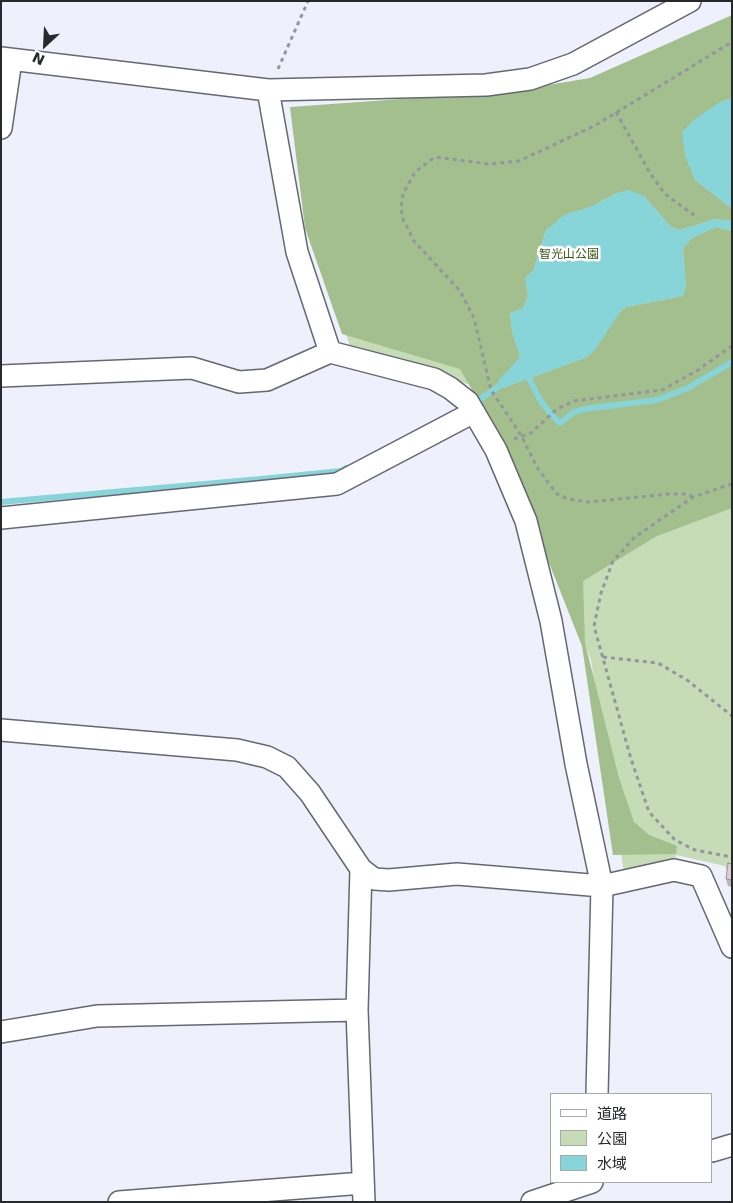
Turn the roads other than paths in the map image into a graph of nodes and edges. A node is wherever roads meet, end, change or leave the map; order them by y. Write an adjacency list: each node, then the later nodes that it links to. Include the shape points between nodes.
1 (690, 1): 3 (street, via 573,64 530,79 486,85)
2 (6, 59): 3 (street); 4 (street)
3 (268, 90): 5 (street, via 297,252)
4 (1, 128)
5 (330, 352): 6 (street, via 267,380 239,382 192,368); 7 (street, via 434,379)
6 (1, 376)
7 (471, 407): 8 (street, via 337,484); 11 (street, via 496,450 526,521 551,621)
8 (1, 518)
9 (1, 730): 10 (street, via 237,750 267,757 287,768 310,793)
10 (361, 869): 11 (street, via 374,879 457,874); 13 (street)
11 (602, 886): 12 (street, via 674,870 701,876); 15 (street)
12 (732, 947)
13 (357, 1010): 14 (street, via 97,1016); 19 (street)
14 (1, 1032)
15 (597, 1093)
16 (732, 1145): 17 (street)
17 (713, 1151)
18 (589, 1183): 21 (street)
19 (363, 1192): 20 (street)
20 (119, 1202)
21 (532, 1202)

